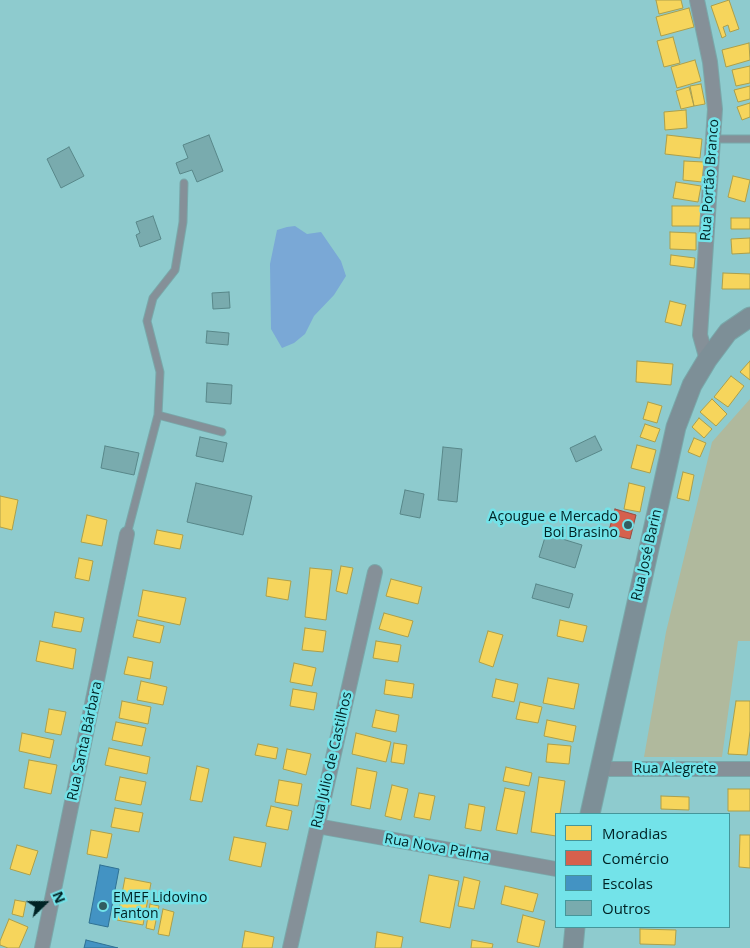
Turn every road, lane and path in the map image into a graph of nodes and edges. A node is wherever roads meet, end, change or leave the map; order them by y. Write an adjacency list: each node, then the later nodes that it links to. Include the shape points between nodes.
1 (696, 0): 2 (street, Rua Portão Branco, via 716,109)
2 (712, 139): 3 (lane); 6 (street, Rua Portão Branco, via 700,334)
3 (750, 139)
4 (184, 182): 7 (lane, via 183,222 175,270 153,298 147,321 160,372)
5 (750, 318): 6 (main road, Rua José Barin, via 728,332)
6 (707, 360): 11 (main road, Rua José Barin, via 692,385 676,427)
7 (158, 416): 8 (lane); 9 (lane)
8 (222, 432)
9 (127, 534): 17 (street, Rua Santa Bárbara)
10 (375, 572): 14 (street, Rua Júlio de Castilhos)
11 (600, 769): 12 (street, Rua Alegrete); 13 (main road, Rua José Barin)
12 (750, 769)
13 (590, 813)
14 (317, 826): 15 (street, Rua Nova Palma); 18 (street, Rua Júlio de Castilhos)
15 (555, 869)
16 (575, 928): 19 (main road)
17 (42, 948)
18 (290, 948)
19 (573, 948)

